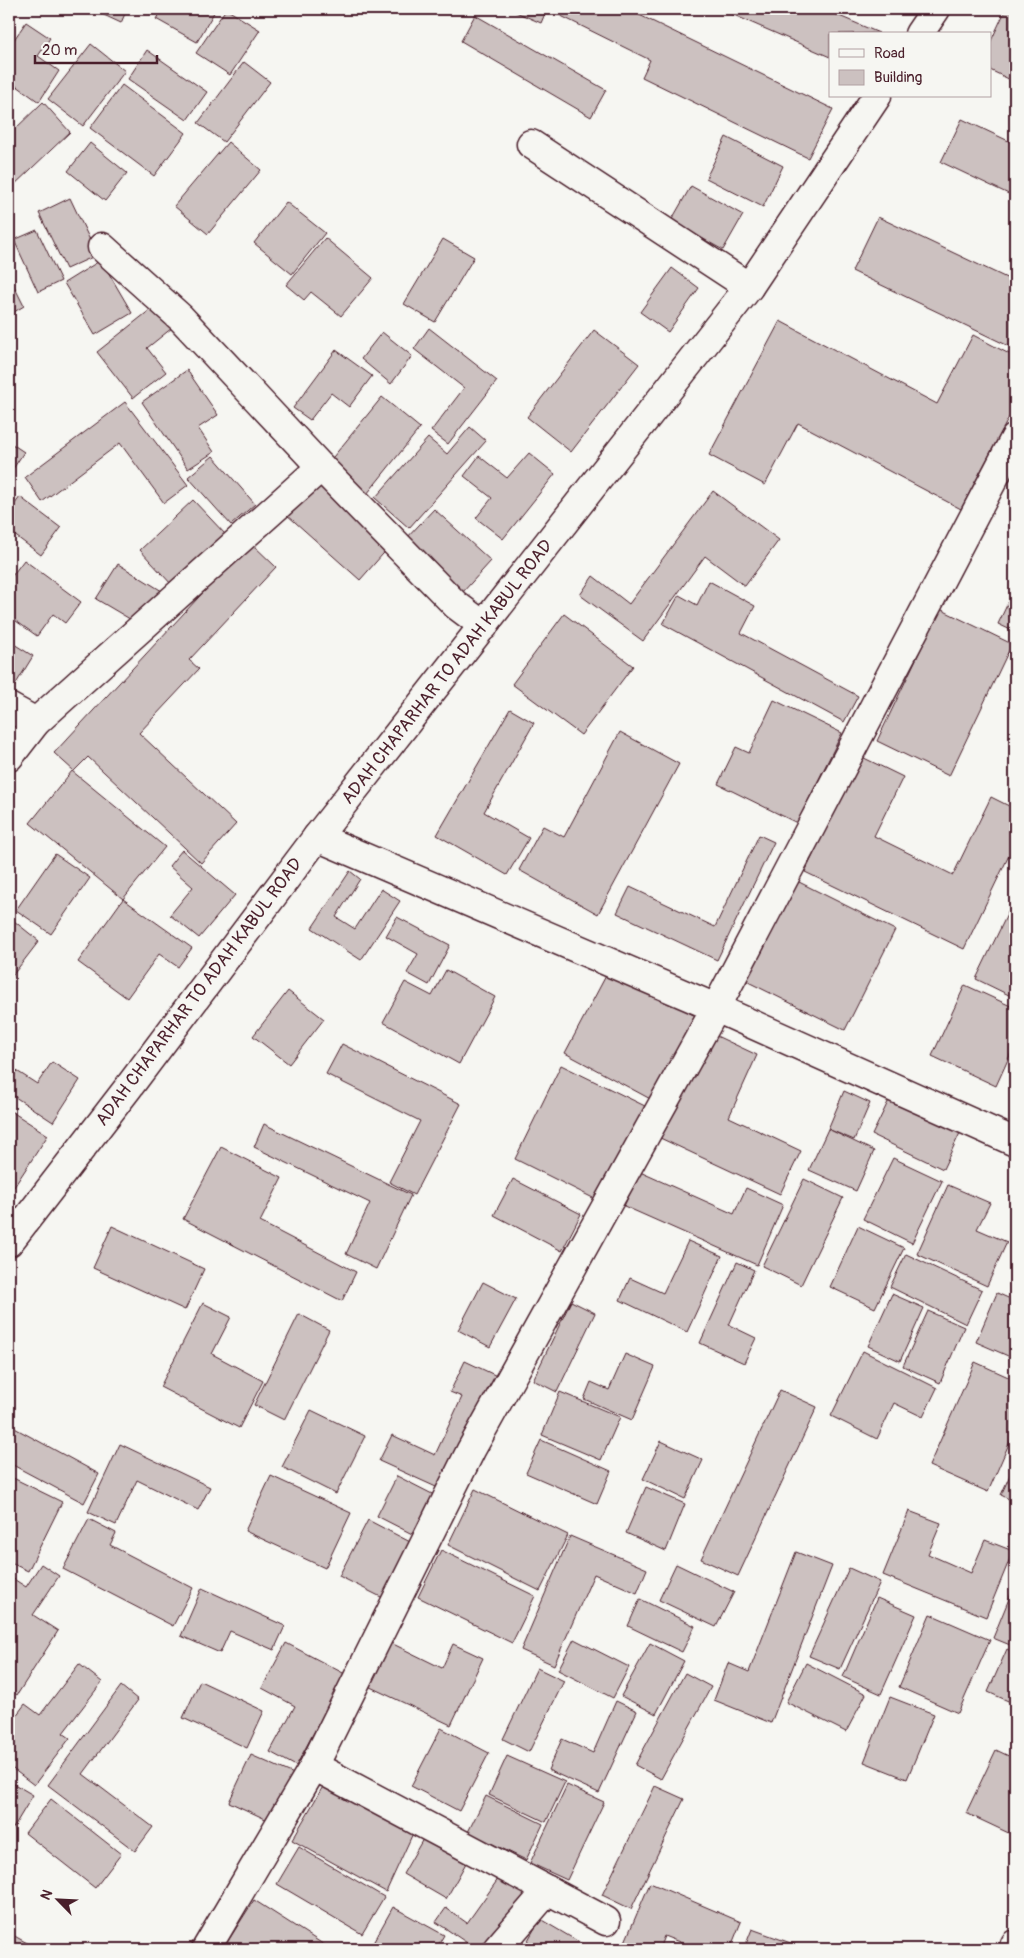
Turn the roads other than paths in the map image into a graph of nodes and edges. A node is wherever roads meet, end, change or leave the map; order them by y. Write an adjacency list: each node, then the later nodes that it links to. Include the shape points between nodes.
1 (936, 9): 2 (street)
2 (920, 32)
3 (876, 98): 6 (street, ADAH CHAPARHAR TO ADAH KABUL ROAD)
4 (531, 144): 6 (street)
5 (102, 247): 8 (street, via 181,318)
6 (749, 287): 9 (street, ADAH CHAPARHAR TO ADAH KABUL ROAD)
7 (1015, 438): 14 (street)
8 (321, 467): 9 (street, via 456,605); 11 (street)
9 (484, 626): 13 (street, ADAH CHAPARHAR TO ADAH KABUL ROAD)
10 (9, 707): 11 (street)
11 (36, 722): 12 (street)
12 (9, 757)
13 (317, 837): 14 (street); 16 (street, ADAH CHAPARHAR TO ADAH KABUL ROAD)
14 (716, 1008): 15 (street); 17 (street, via 471,1450)
15 (1015, 1142)
16 (9, 1242)
17 (314, 1766): 18 (street); 21 (street)
18 (548, 1890): 19 (street); 22 (street)
19 (606, 1921)
20 (1015, 1944): 23 (street)
21 (206, 1949)
22 (497, 1949)
23 (1013, 1949)

